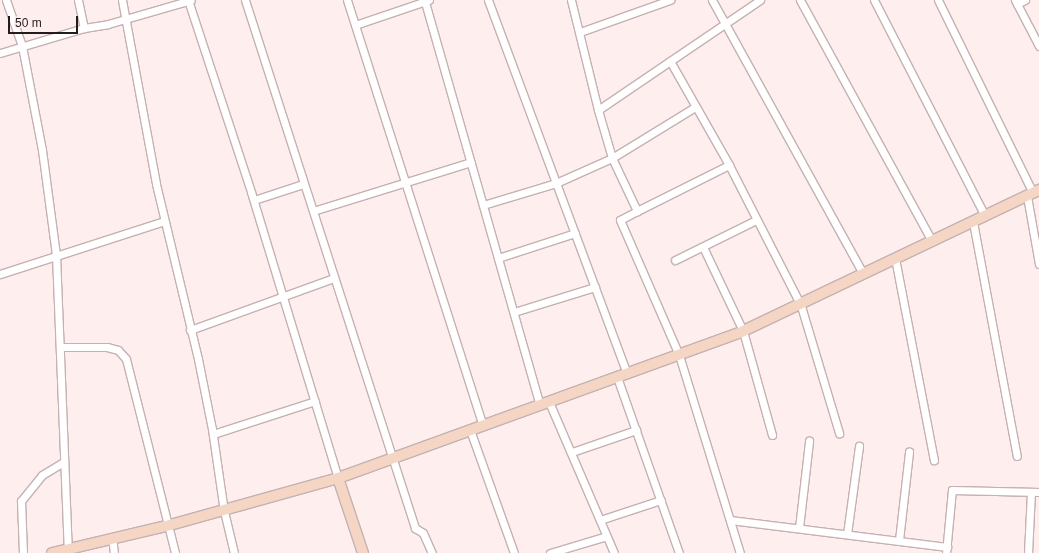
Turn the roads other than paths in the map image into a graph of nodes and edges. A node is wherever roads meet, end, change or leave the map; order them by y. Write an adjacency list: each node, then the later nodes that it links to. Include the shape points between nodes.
1 (6, 0): 23 (street)
2 (78, 0): 21 (street)
3 (122, 0): 18 (street)
4 (190, 0): 18 (street); 36 (street)
5 (245, 0): 34 (street)
6 (347, 0): 20 (street)
7 (488, 0): 33 (street)
8 (571, 0): 22 (street)
9 (670, 0): 22 (street)
10 (712, 0): 19 (street)
11 (760, 0): 19 (street)
12 (800, 0): 45 (street)
13 (874, 0): 40 (street)
14 (938, 0): 35 (street)
15 (1025, 0): 17 (street)
16 (427, 1): 20 (street); 30 (street)
17 (1016, 2): 24 (street)
18 (126, 18): 21 (street); 42 (street)
19 (724, 24): 26 (street); 53 (street)
20 (355, 25): 32 (street)
21 (84, 28): 23 (street)
22 (580, 32): 28 (street)
23 (22, 46): 25 (street); 47 (street, via 42,150)
24 (1039, 46)
25 (0, 53)
26 (670, 61): 27 (street); 28 (street)
27 (695, 107): 29 (street); 31 (street)
28 (598, 110): 29 (street)
29 (612, 158): 33 (street); 39 (street)
30 (471, 162): 32 (street); 37 (street)
31 (729, 165): 39 (street); 41 (street)
32 (405, 183): 38 (street); 66 (street)
33 (556, 183): 37 (street); 44 (street)
34 (303, 184): 36 (street); 38 (street)
35 (1033, 193): 40 (street); 51 (street)
36 (254, 200): 56 (street)
37 (483, 205): 48 (street)
38 (313, 211): 54 (street)
39 (637, 211): 62 (street, via 620,220)
40 (985, 216): 43 (street)
41 (756, 220): 46 (street); 57 (street)
42 (164, 221): 47 (street); 59 (street)
43 (972, 222): 45 (street); 76 (street)
44 (575, 233): 48 (street); 55 (street)
45 (932, 241): 49 (street)
46 (703, 247): 50 (street); 60 (street)
47 (56, 255): 52 (street); 61 (street)
48 (498, 258): 58 (street)
49 (895, 258): 53 (street); 78 (street)
50 (675, 260)
51 (1039, 264)
52 (0, 274)
53 (863, 274): 57 (street)
54 (334, 278): 56 (street); 77 (street)
55 (594, 287): 58 (street); 63 (street)
56 (283, 297): 59 (street); 64 (street)
57 (801, 306): 60 (street); 69 (street)
58 (514, 312): 65 (street)
59 (190, 330): 70 (street)
60 (743, 331): 62 (street); 71 (street)
61 (61, 347): 79 (street); 87 (street, via 107,347 118,350 126,359)
62 (679, 355): 63 (street); 86 (street)
63 (622, 375): 65 (street); 68 (street)
64 (315, 402): 70 (street); 80 (street)
65 (545, 403): 66 (street); 74 (street)
66 (483, 426): 67 (street)
67 (470, 430): 77 (street); 102 (street)
68 (636, 430): 74 (street); 83 (street)
69 (839, 433)
70 (213, 434): 84 (street)
71 (772, 435)
72 (809, 441): 88 (street)
73 (859, 446): 89 (street)
74 (572, 452): 85 (street)
75 (909, 452): 92 (street)
76 (1017, 456)
77 (392, 458): 80 (street); 101 (street, via 415,528 423,533)
78 (934, 460)
79 (64, 462): 94 (street); 95 (street, via 42,475 21,501)
80 (338, 478): 84 (street); 100 (street)
81 (1031, 492): 82 (street); 93 (street, via 952,490); 107 (street)
82 (1039, 492)
83 (661, 500): 85 (street); 105 (street)
84 (224, 511): 87 (street); 99 (street)
85 (600, 520): 90 (street)
86 (730, 520): 88 (street); 106 (street)
87 (170, 526): 91 (street); 98 (street)
88 (799, 528): 89 (street)
89 (847, 534): 92 (street)
90 (607, 536): 103 (street); 104 (street)
91 (112, 537): 94 (street); 97 (street)
92 (899, 540): 93 (street)
93 (946, 550)
94 (68, 551): 96 (street)
95 (23, 553)
96 (52, 553)
97 (114, 553)
98 (175, 553)
99 (234, 553)
100 (363, 553)
101 (432, 553)
102 (514, 553)
103 (550, 553)
104 (614, 553)
105 (679, 553)
106 (740, 553)
107 (1028, 553)

